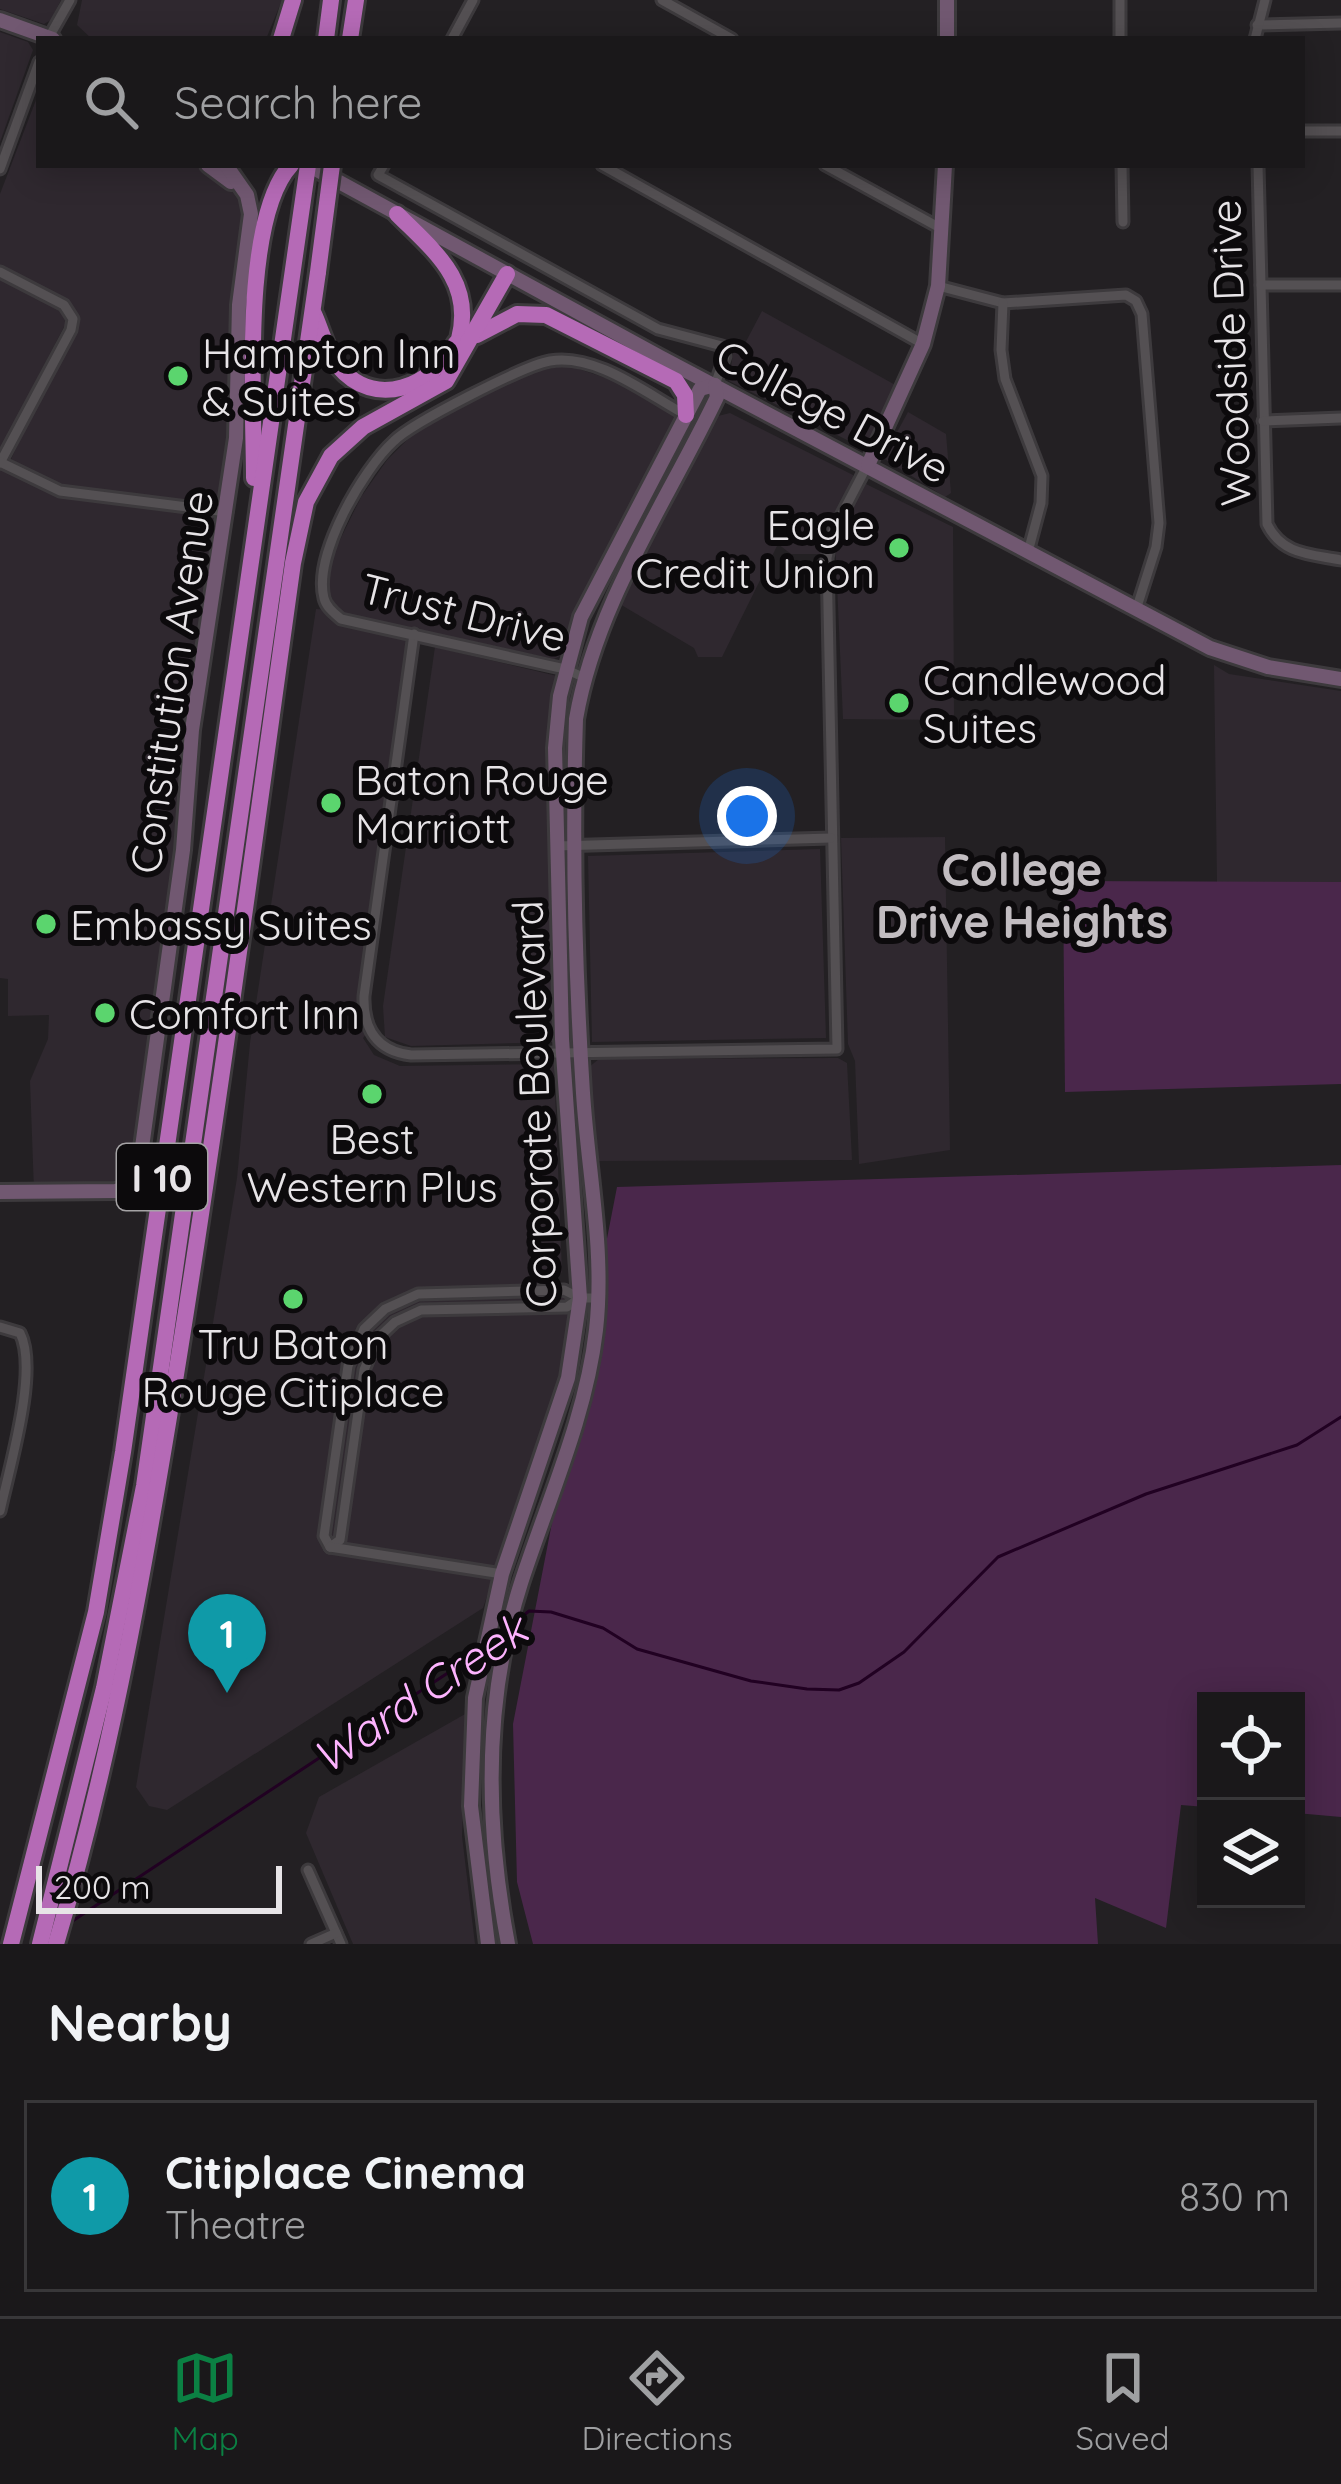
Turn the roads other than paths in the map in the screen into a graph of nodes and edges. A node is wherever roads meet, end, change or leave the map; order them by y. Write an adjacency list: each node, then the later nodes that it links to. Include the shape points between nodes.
1 (70, 0): 14 (street)
2 (297, 0): 15 (highway); 16 (highway)
3 (331, 0): 17 (highway)
4 (356, 0): 18 (highway)
5 (473, 0): 19 (street)
6 (662, 0): 20 (street)
7 (946, 0): 21 (street)
8 (1120, 0): 22 (street)
9 (1265, 0): 12 (street)
10 (0, 20): 13 (street)
11 (1341, 23): 12 (street)
12 (1256, 25): 23 (street)
13 (44, 36)
14 (51, 36)
15 (282, 36)
16 (295, 36)
17 (326, 36)
18 (350, 36)
19 (454, 36)
20 (727, 36)
21 (947, 36)
22 (1120, 36)
23 (1255, 36)
24 (36, 70): 39 (street)
25 (1305, 131): 26 (street)
26 (1341, 131)
27 (212, 168): 41 (street)
28 (224, 168): 41 (street)
29 (268, 168): 42 (highway)
30 (289, 168): 42 (highway)
31 (308, 168): 64 (highway, I 10)
32 (313, 168): 43 (street, College Drive)
33 (332, 168): 52 (highway, I 10, bridge)
34 (607, 168): 54 (street)
35 (830, 168): 45 (street)
36 (945, 168): 45 (street)
37 (1123, 168): 44 (street)
38 (1258, 168): 48 (street, Woodside Drive)
39 (0, 169)
40 (381, 170): 55 (street, via 658,329 722,346)
41 (236, 184): 63 (street, Constitution Avenue, via 251,214)
42 (270, 208): 64 (highway, via 254,314)
43 (397, 214): 47 (street, College Drive); 53 (highway, via 454,274)
44 (1123, 222)
45 (942, 229): 50 (street)
46 (0, 272): 59 (street, via 64,305 73,319)
47 (502, 272): 53 (highway); 55 (street, College Drive)
48 (1262, 285): 49 (street); 58 (street, Woodside Drive)
49 (1341, 285)
50 (938, 286): 51 (street); 54 (street)
51 (1003, 303): 66 (street, via 1005,379 1042,476); 71 (street, via 1126,295 1142,314 1159,523)
52 (312, 310): 53 (highway, via 337,364 381,389 430,377); 103 (highway, I 10, via 148,1463 104,1688)
53 (465, 339): 56 (highway, via 504,317 546,315 676,381); 104 (highway, via 452,375 341,444 306,502 159,1480 115,1711)
54 (923, 344): 60 (street)
55 (715, 385): 56 (street, Corporate Boulevard, via 700,388); 60 (street, College Drive); 62 (street, Corporate Boulevard, via 717,397)
56 (686, 415): 61 (street, Corporate Boulevard); 72 (street, Trust Drive, via 597,367 551,360 422,420 388,447 347,505 323,596 341,619)
57 (1341, 418): 58 (street)
58 (1263, 421): 67 (street, Woodside Drive, via 1274,539)
59 (0, 462): 63 (street, via 62,491)
60 (868, 465): 66 (street, College Drive); 78 (street, via 827,558)
61 (652, 476): 62 (street); 65 (street, Corporate Boulevard)
62 (668, 493): 69 (street, Corporate Boulevard)
63 (226, 512): 85 (street, Constitution Avenue, via 139,1169 131,1186 116,1191)
64 (255, 533): 102 (highway, I 10, via 96,1612)
65 (620, 535): 68 (street, Corporate Boulevard); 69 (street)
66 (1028, 553): 71 (street, College Drive)
67 (1341, 560)
68 (606, 562): 70 (street, via 616,572); 73 (street, Corporate Boulevard)
69 (631, 566): 70 (street, Corporate Boulevard)
70 (610, 609): 74 (street, Corporate Boulevard)
71 (1136, 610): 75 (street, College Drive, via 1235,658)
72 (414, 634): 73 (street, Trust Drive); 83 (street, via 365,1021 377,1041 398,1053)
73 (565, 669): 74 (street, Trust Drive); 76 (street, Corporate Boulevard)
74 (583, 676): 77 (street, Corporate Boulevard)
75 (1341, 679)
76 (560, 696): 77 (street); 80 (street, Corporate Boulevard)
77 (576, 719): 79 (street, Corporate Boulevard)
78 (831, 838): 79 (street); 84 (street, via 837,1049)
79 (577, 845): 80 (street); 82 (street, Corporate Boulevard)
80 (557, 846): 81 (street, Corporate Boulevard)
81 (559, 930): 82 (street); 83 (street, Corporate Boulevard)
82 (579, 948): 84 (street, Corporate Boulevard)
83 (563, 1053): 84 (street); 87 (street, Corporate Boulevard)
84 (581, 1053): 88 (street, Corporate Boulevard)
85 (0, 1192)
86 (487, 1291): 87 (street, via 564,1290); 89 (street, via 418,1294); 90 (street)
87 (580, 1298): 88 (street); 90 (street, via 567,1306); 99 (street, Corporate Boulevard, via 568,1378)
88 (598, 1298): 107 (street, Corporate Boulevard, via 583,1394 497,1678 491,1790)
89 (396, 1303): 91 (street); 93 (street, via 364,1329)
90 (487, 1308): 91 (street)
91 (405, 1316): 94 (street, via 377,1339)
92 (0, 1327): 97 (street, via 20,1333 26,1349)
93 (351, 1359): 94 (street); 95 (street)
94 (366, 1364): 96 (street)
95 (338, 1454): 96 (street); 98 (street, via 324,1536)
96 (354, 1456): 98 (street, via 340,1540)
97 (0, 1511)
98 (330, 1547): 99 (street)
99 (500, 1581): 106 (street, Corporate Boulevard, via 475,1698 471,1806)
100 (308, 1870): 101 (street)
101 (338, 1939): 105 (street)
102 (11, 1944)
103 (40, 1944)
104 (56, 1944)
105 (311, 1944)
106 (488, 1944)
107 (508, 1944)

